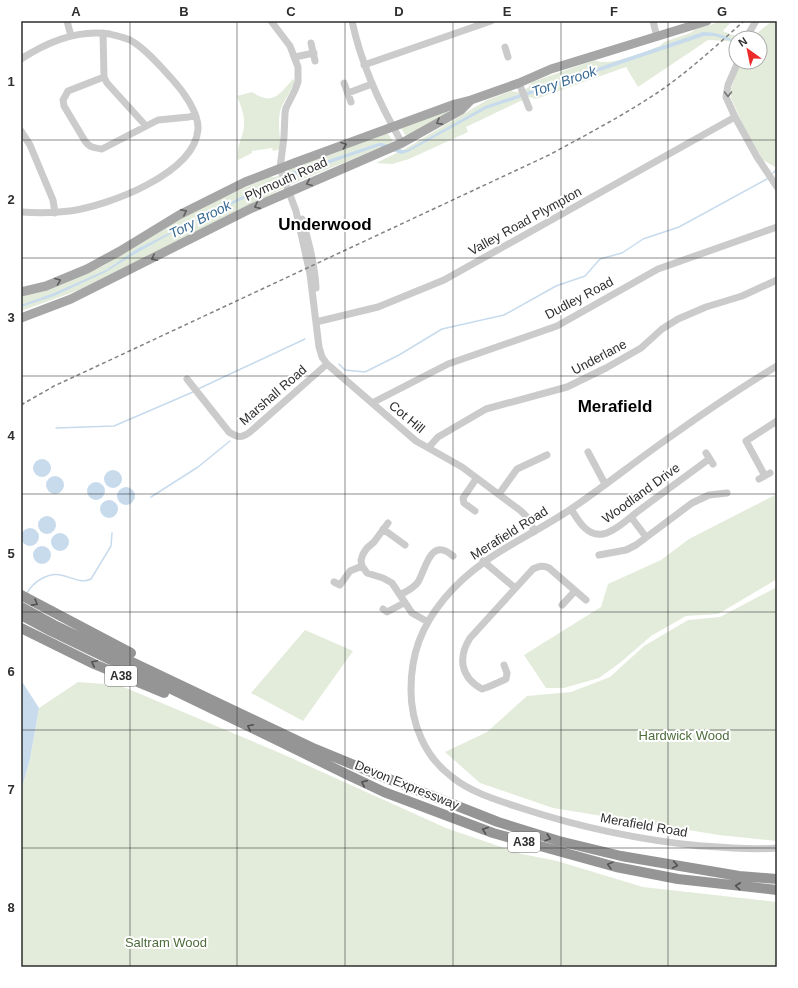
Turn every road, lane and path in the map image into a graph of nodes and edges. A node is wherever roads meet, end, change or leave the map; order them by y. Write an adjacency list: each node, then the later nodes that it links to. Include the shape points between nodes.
1 (68, 21): 10 (street)
2 (271, 21): 14 (street)
3 (352, 21): 17 (street)
4 (491, 21): 17 (street)
5 (653, 21): 11 (street)
6 (708, 21): 11 (main road, Plymouth Road)
7 (756, 21): 8 (street)
8 (751, 30)
9 (103, 33): 10 (street, via 80,33); 19 (street); 27 (street, via 120,36 137,45 181,88)
10 (71, 36): 16 (street, via 48,43)
11 (657, 37): 22 (main road, Plymouth Road, via 551,69)
12 (311, 43): 14 (street, via 315,57)
13 (505, 47): 15 (street)
14 (295, 57): 33 (street, via 298,82 284,113)
15 (508, 57)
16 (21, 59)
17 (364, 64): 21 (street)
18 (735, 70): 28 (street, one-way to 28, via 726,97)
19 (104, 77): 29 (street); 29 (street, via 68,91 63,100 64,106 88,145 102,149)
20 (344, 83): 23 (street)
21 (372, 84): 23 (street); 30 (street)
22 (520, 87): 24 (main road, Plymouth Road); 26 (street)
23 (348, 93): 25 (street)
24 (471, 100): 30 (main road, Plymouth Road); 32 (main road, Plymouth Road, one-way to 32, via 461,110)
25 (351, 102)
26 (529, 108)
27 (195, 115): 29 (street, via 158,120); 37 (street, via 198,132 194,145 170,171 142,187 103,203)
28 (735, 117): 34 (street); 42 (street, Valley Road Plympton, via 444,280 378,307)
29 (146, 126)
30 (393, 127): 32 (street); 33 (main road, Plymouth Road, one-way to 30)
31 (21, 131): 37 (street, via 53,200)
32 (398, 144): 35 (main road, Plymouth Road, one-way to 35)
33 (282, 174): 35 (street, Cot Hill); 40 (main road, Plymouth Road, one-way to 33, via 46,286 87,269 179,215 245,182)
34 (777, 187)
35 (289, 192): 41 (main road, Plymouth Road, one-way to 41, via 250,209 71,300); 42 (street, Cot Hill, via 313,273 317,300)
36 (21, 212): 37 (street)
37 (55, 213)
38 (777, 227): 46 (street, Dudley Road, via 658,269 558,326 448,364)
39 (777, 280): 48 (street, Underlane, via 742,296 678,319 641,348 567,387 486,409 438,437)
40 (21, 292)
41 (21, 318)
42 (316, 322): 43 (street, Cot Hill, via 318,347)
43 (327, 364): 45 (street, Marshall Road, via 243,437 237,437 229,432); 46 (street, Cot Hill)
44 (777, 366): 54 (street, Merafield Road, via 730,394)
45 (187, 379)
46 (372, 403): 48 (street, Cot Hill, via 416,441)
47 (777, 421): 52 (street, via 743,443)
48 (428, 447): 53 (street, Cot Hill)
49 (588, 451): 54 (street)
50 (548, 456): 56 (street, via 517,470)
51 (709, 459): 59 (street, Woodland Drive)
52 (764, 476)
53 (476, 479): 56 (street, Cot Hill); 58 (street, via 463,498 464,503)
54 (605, 484): 57 (street, Merafield Road)
55 (727, 493): 61 (street, via 709,495 692,503)
56 (499, 494): 60 (street, Cot Hill, via 530,520)
57 (571, 509): 59 (street, Woodland Drive, via 581,525 596,534 611,531); 60 (street, Merafield Road)
58 (475, 511)
59 (631, 517): 61 (street)
60 (534, 532): 65 (street, Merafield Road)
61 (646, 537): 63 (street, via 626,550)
62 (405, 545): 66 (street, via 385,526 363,554)
63 (600, 555)
64 (453, 556): 71 (street, via 444,550 430,555 419,581 413,588)
65 (482, 561): 68 (street); 78 (street, Merafield Road, via 462,578)
66 (362, 566): 67 (street, via 350,571 340,585); 71 (street, via 367,573 392,584)
67 (334, 582)
68 (515, 588): 69 (street, via 533,569 544,566 550,568); 82 (street, via 470,638 462,656 463,667 469,678 482,688 506,679)
69 (575, 591): 72 (street); 74 (street)
70 (21, 595): 81 (highway, A38, one-way to 81)
71 (400, 595): 73 (street)
72 (586, 600)
73 (404, 603): 76 (street, via 387,612); 78 (street, via 412,613)
74 (562, 605)
75 (21, 607): 80 (highway, A38)
76 (383, 609)
77 (21, 615): 80 (highway, A38)
78 (428, 622): 86 (street, Merafield Road, via 415,651 411,671 414,719 421,738 433,758 450,776 468,788 537,814 622,835 726,848)
79 (21, 628): 84 (highway, A38, one-way to 79, via 189,703 94,664)
80 (52, 628): 83 (highway, Devon Expressway / A38); 84 (highway, Devon Expressway / A38)
81 (141, 659): 83 (highway, A38); 85 (highway, A38, via 281,727)
82 (504, 665)
83 (182, 685): 85 (highway, Devon Expressway / A38)
84 (208, 707): 88 (highway, Devon Expressway / A38, one-way to 84, via 678,879 616,867 493,833 384,792)
85 (341, 760): 87 (highway, Devon Expressway / A38, one-way to 87, via 498,822 559,841 739,876)
86 (777, 848)
87 (777, 879)
88 (777, 890)

